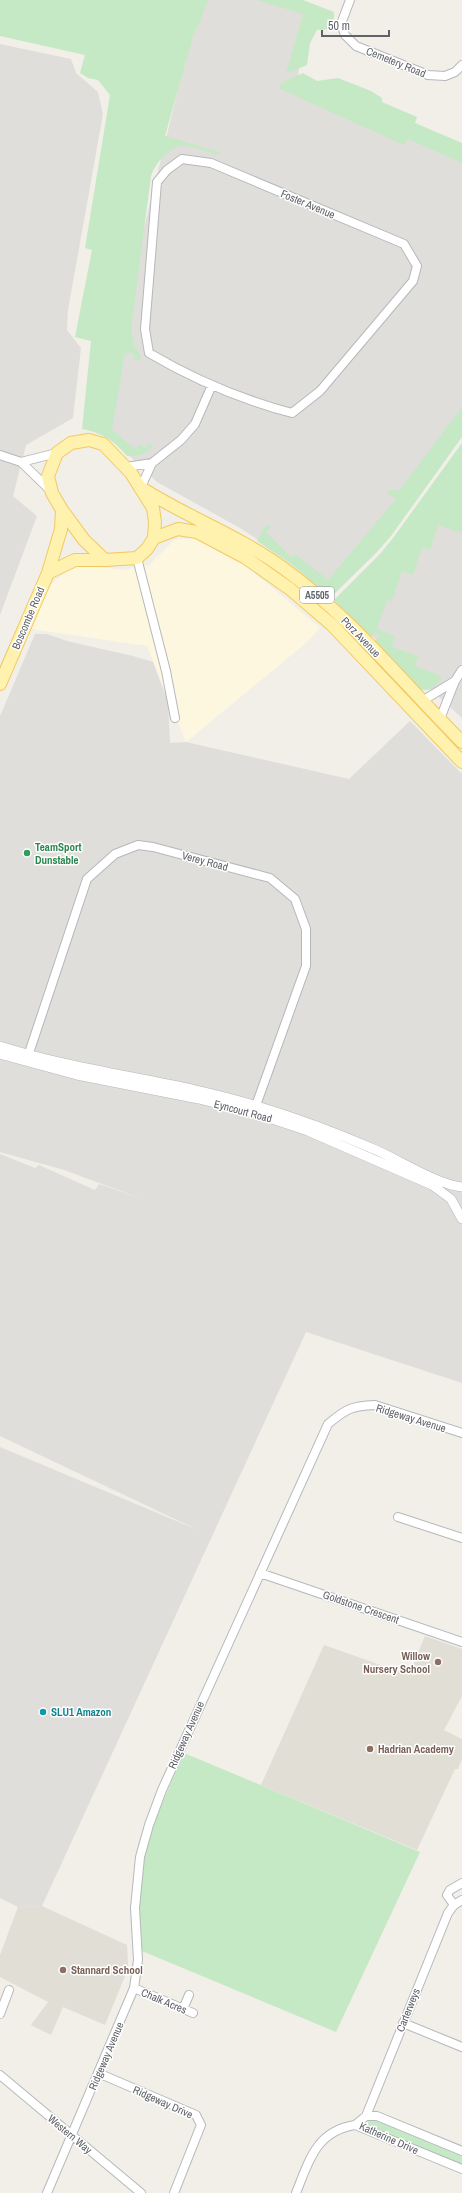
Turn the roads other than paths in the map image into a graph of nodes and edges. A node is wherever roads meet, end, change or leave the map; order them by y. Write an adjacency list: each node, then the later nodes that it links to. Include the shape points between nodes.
1 (350, 0): 2 (street, Cemetery Road, via 341,24 345,35 356,46 428,75 445,76 455,72)
2 (462, 65)
3 (212, 385): 3 (street, Foster Avenue, via 292,413 320,391 413,281 417,266 404,244 211,163 182,160 167,170 157,182 145,329 149,353); 7 (street, via 195,424 181,440)
4 (57, 453): 6 (street); 8 (main road, A5505, via 71,443 89,440 103,444); 10 (main road, via 48,476)
5 (0, 455): 6 (street)
6 (21, 462): 10 (street)
7 (152, 463): 8 (street); 9 (street)
8 (126, 467): 9 (main road, A5505)
9 (141, 488): 12 (main road, A5505, via 153,508); 19 (main road, Porz Avenue / A5505, via 245,542 284,568 348,623)
10 (52, 493): 11 (main road)
11 (62, 510): 14 (main road, via 84,540); 15 (main road, Boscombe Road, via 61,529)
12 (154, 538): 13 (main road); 23 (main road, Porz Avenue / A5505, via 178,529 197,532 246,558 290,589 332,625)
13 (137, 558): 14 (main road); 20 (street, via 166,671)
14 (105, 560): 15 (main road, Boscombe Road, via 76,560)
15 (48, 573): 18 (main road, Boscombe Road)
16 (462, 670): 17 (street)
17 (455, 681): 19 (street); 21 (street)
18 (0, 684)
19 (422, 701): 21 (main road, Porz Avenue / A5505)
20 (175, 718)
21 (440, 719): 22 (main road, Porz Avenue / A5505)
22 (462, 742)
23 (462, 762)
24 (0, 1046): 26 (street, Eyncourt Road)
25 (0, 1054): 26 (street, Eyncourt Road)
26 (27, 1059): 27 (street, Eyncourt Road, via 195,1090); 27 (street, Verey Road, via 87,879 115,854 138,845 153,847 270,878 295,899 306,929 306,966)
27 (255, 1109): 28 (street, Eyncourt Road, via 317,1126 374,1149 441,1181); 29 (street, Eyncourt Road, via 432,1186 451,1199)
28 (462, 1187)
29 (462, 1219)
30 (462, 1433): 33 (street, Ridgeway Avenue, via 375,1405 345,1410 328,1424)
31 (398, 1517): 32 (street)
32 (462, 1538)
33 (260, 1573): 34 (street, Goldstone Crescent); 38 (street, Ridgeway Avenue, via 192,1719 149,1825 140,1857 135,1908 138,1960)
34 (462, 1642)
35 (462, 1883): 37 (street, via 450,1890 447,1895)
36 (462, 1900): 37 (street, Carterweys)
37 (454, 1905): 44 (street, Carterweys, via 448,1913)
38 (134, 1988): 41 (street, Chalk Acres); 46 (street, Ridgeway Avenue)
39 (9, 1990): 43 (street)
40 (189, 1995): 41 (street)
41 (183, 2009): 42 (street, Chalk Acres)
42 (193, 2013)
43 (0, 2014)
44 (403, 2023): 45 (street); 48 (street, Carterweys)
45 (462, 2047)
46 (98, 2073): 50 (street, Ridgeway Avenue); 55 (street, Ridgeway Drive, via 196,2115 201,2125)
47 (0, 2075): 50 (street, Western Way)
48 (366, 2116): 49 (street, Katherine Drive); 51 (street, Katherine Drive, via 376,2116)
49 (355, 2125): 52 (street, Katherine Drive); 56 (street, via 332,2133 316,2146)
50 (72, 2135): 53 (street, Ridgeway Avenue); 54 (street, Western Way)
51 (462, 2151)
52 (462, 2169)
53 (47, 2193)
54 (141, 2193)
55 (174, 2193)
56 (296, 2193)

